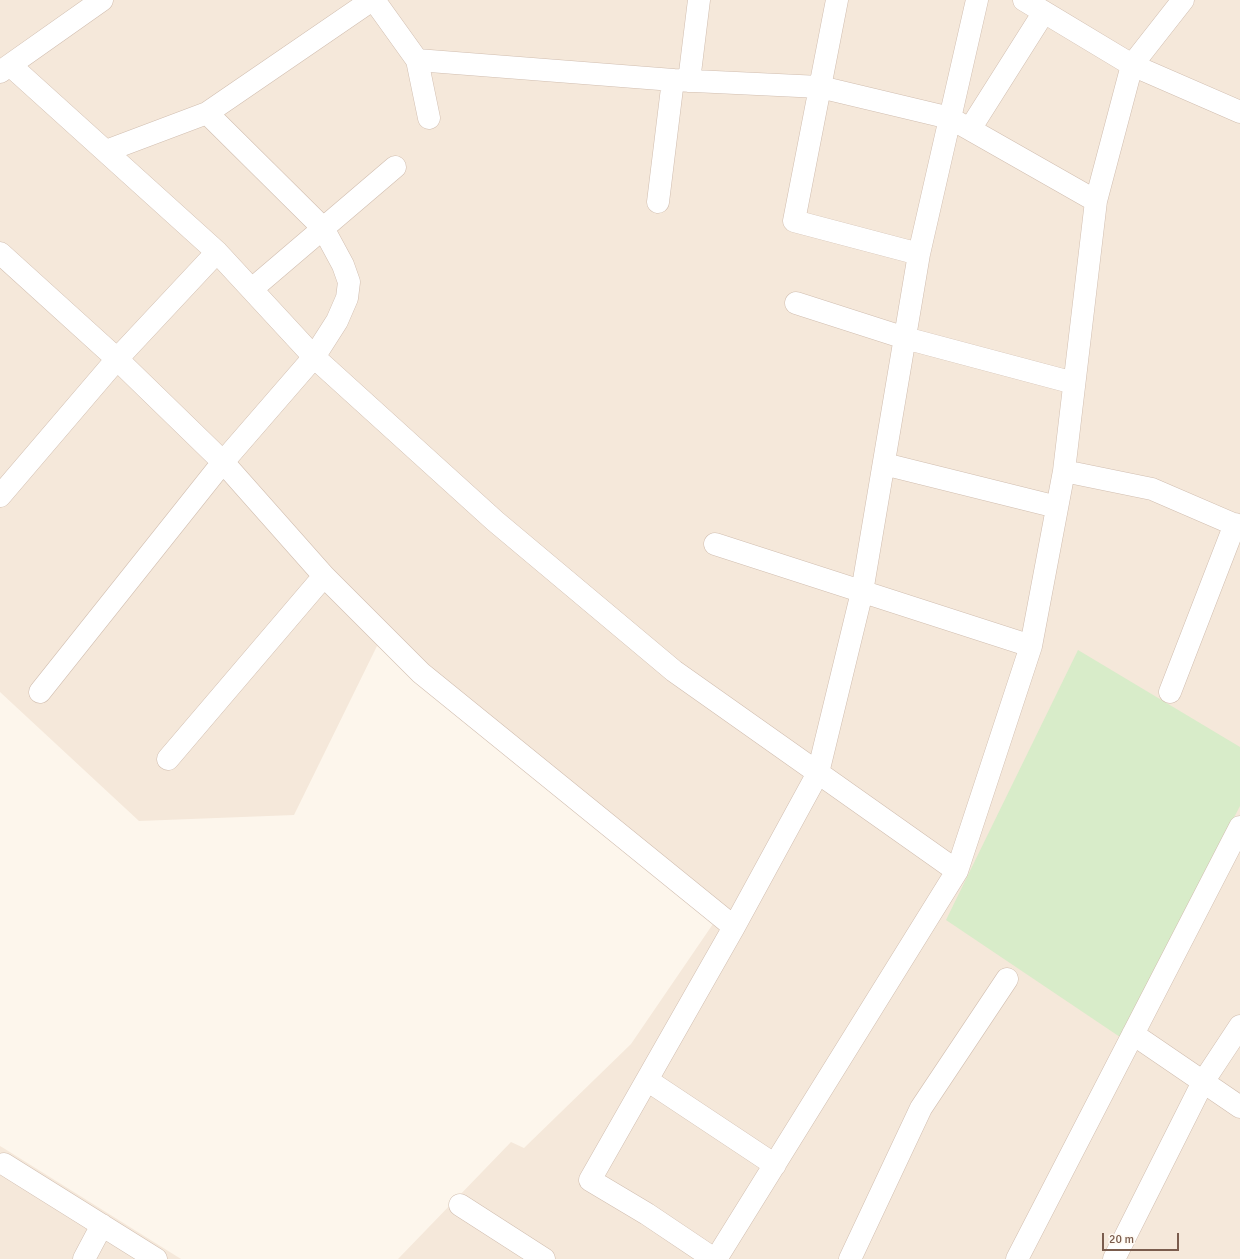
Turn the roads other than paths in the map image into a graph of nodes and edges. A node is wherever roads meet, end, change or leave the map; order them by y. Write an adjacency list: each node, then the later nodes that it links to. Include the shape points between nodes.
1 (102, 0): 11 (street)
2 (373, 0): 9 (street); 15 (street)
3 (699, 0): 12 (street)
4 (837, 0): 13 (street)
5 (977, 0): 17 (street)
6 (1024, 0): 8 (street)
7 (1182, 0): 10 (street)
8 (1044, 12): 10 (street); 18 (street)
9 (418, 60): 12 (street); 16 (street)
10 (1132, 65): 14 (street); 21 (street)
11 (5, 69): 19 (street)
12 (681, 80): 13 (street); 22 (street)
13 (820, 87): 17 (street); 25 (street, via 794,221)
14 (1240, 112)
15 (207, 113): 19 (street); 23 (street)
16 (430, 118)
17 (950, 118): 18 (street); 25 (street)
18 (970, 130): 21 (street)
19 (106, 151): 24 (street)
20 (395, 167): 23 (street)
21 (1096, 201): 32 (street)
22 (658, 202)
23 (322, 228): 27 (street); 30 (street, via 344,265 349,282 347,298 342,309)
24 (217, 252): 27 (street); 31 (street)
25 (919, 254): 29 (street)
26 (2, 258): 31 (street)
27 (252, 289): 30 (street)
28 (796, 304): 29 (street)
29 (905, 338): 32 (street); 34 (street)
30 (314, 357): 33 (street); 46 (street, via 495,521 674,671)
31 (117, 359): 33 (street); 36 (street)
32 (1074, 383): 35 (street)
33 (224, 462): 40 (street); 43 (street)
34 (884, 464): 37 (street); 41 (street)
35 (1064, 471): 37 (street); 38 (street, via 1152,489)
36 (0, 496)
37 (1057, 507): 42 (street)
38 (1238, 526): 44 (street)
39 (715, 544): 41 (street)
40 (324, 576): 45 (street); 49 (street, via 421,673)
41 (862, 592): 42 (street); 46 (street)
42 (1031, 646): 48 (street)
43 (40, 692)
44 (1170, 692)
45 (168, 758)
46 (818, 773): 48 (street); 49 (street)
47 (1240, 827): 52 (street)
48 (957, 871): 57 (street)
49 (734, 927): 53 (street)
50 (1007, 979): 64 (street, via 921,1108)
51 (1240, 1026): 54 (street)
52 (1133, 1034): 54 (street); 65 (street)
53 (647, 1080): 57 (street); 63 (street, via 590,1180)
54 (1203, 1082): 55 (street); 66 (street)
55 (1240, 1108)
56 (4, 1164): 59 (street)
57 (775, 1165): 63 (street)
58 (460, 1205): 62 (street)
59 (102, 1225): 60 (street); 61 (street)
60 (84, 1259)
61 (156, 1259)
62 (544, 1259)
63 (715, 1259)
64 (850, 1259)
65 (1017, 1259)
66 (1114, 1259)

